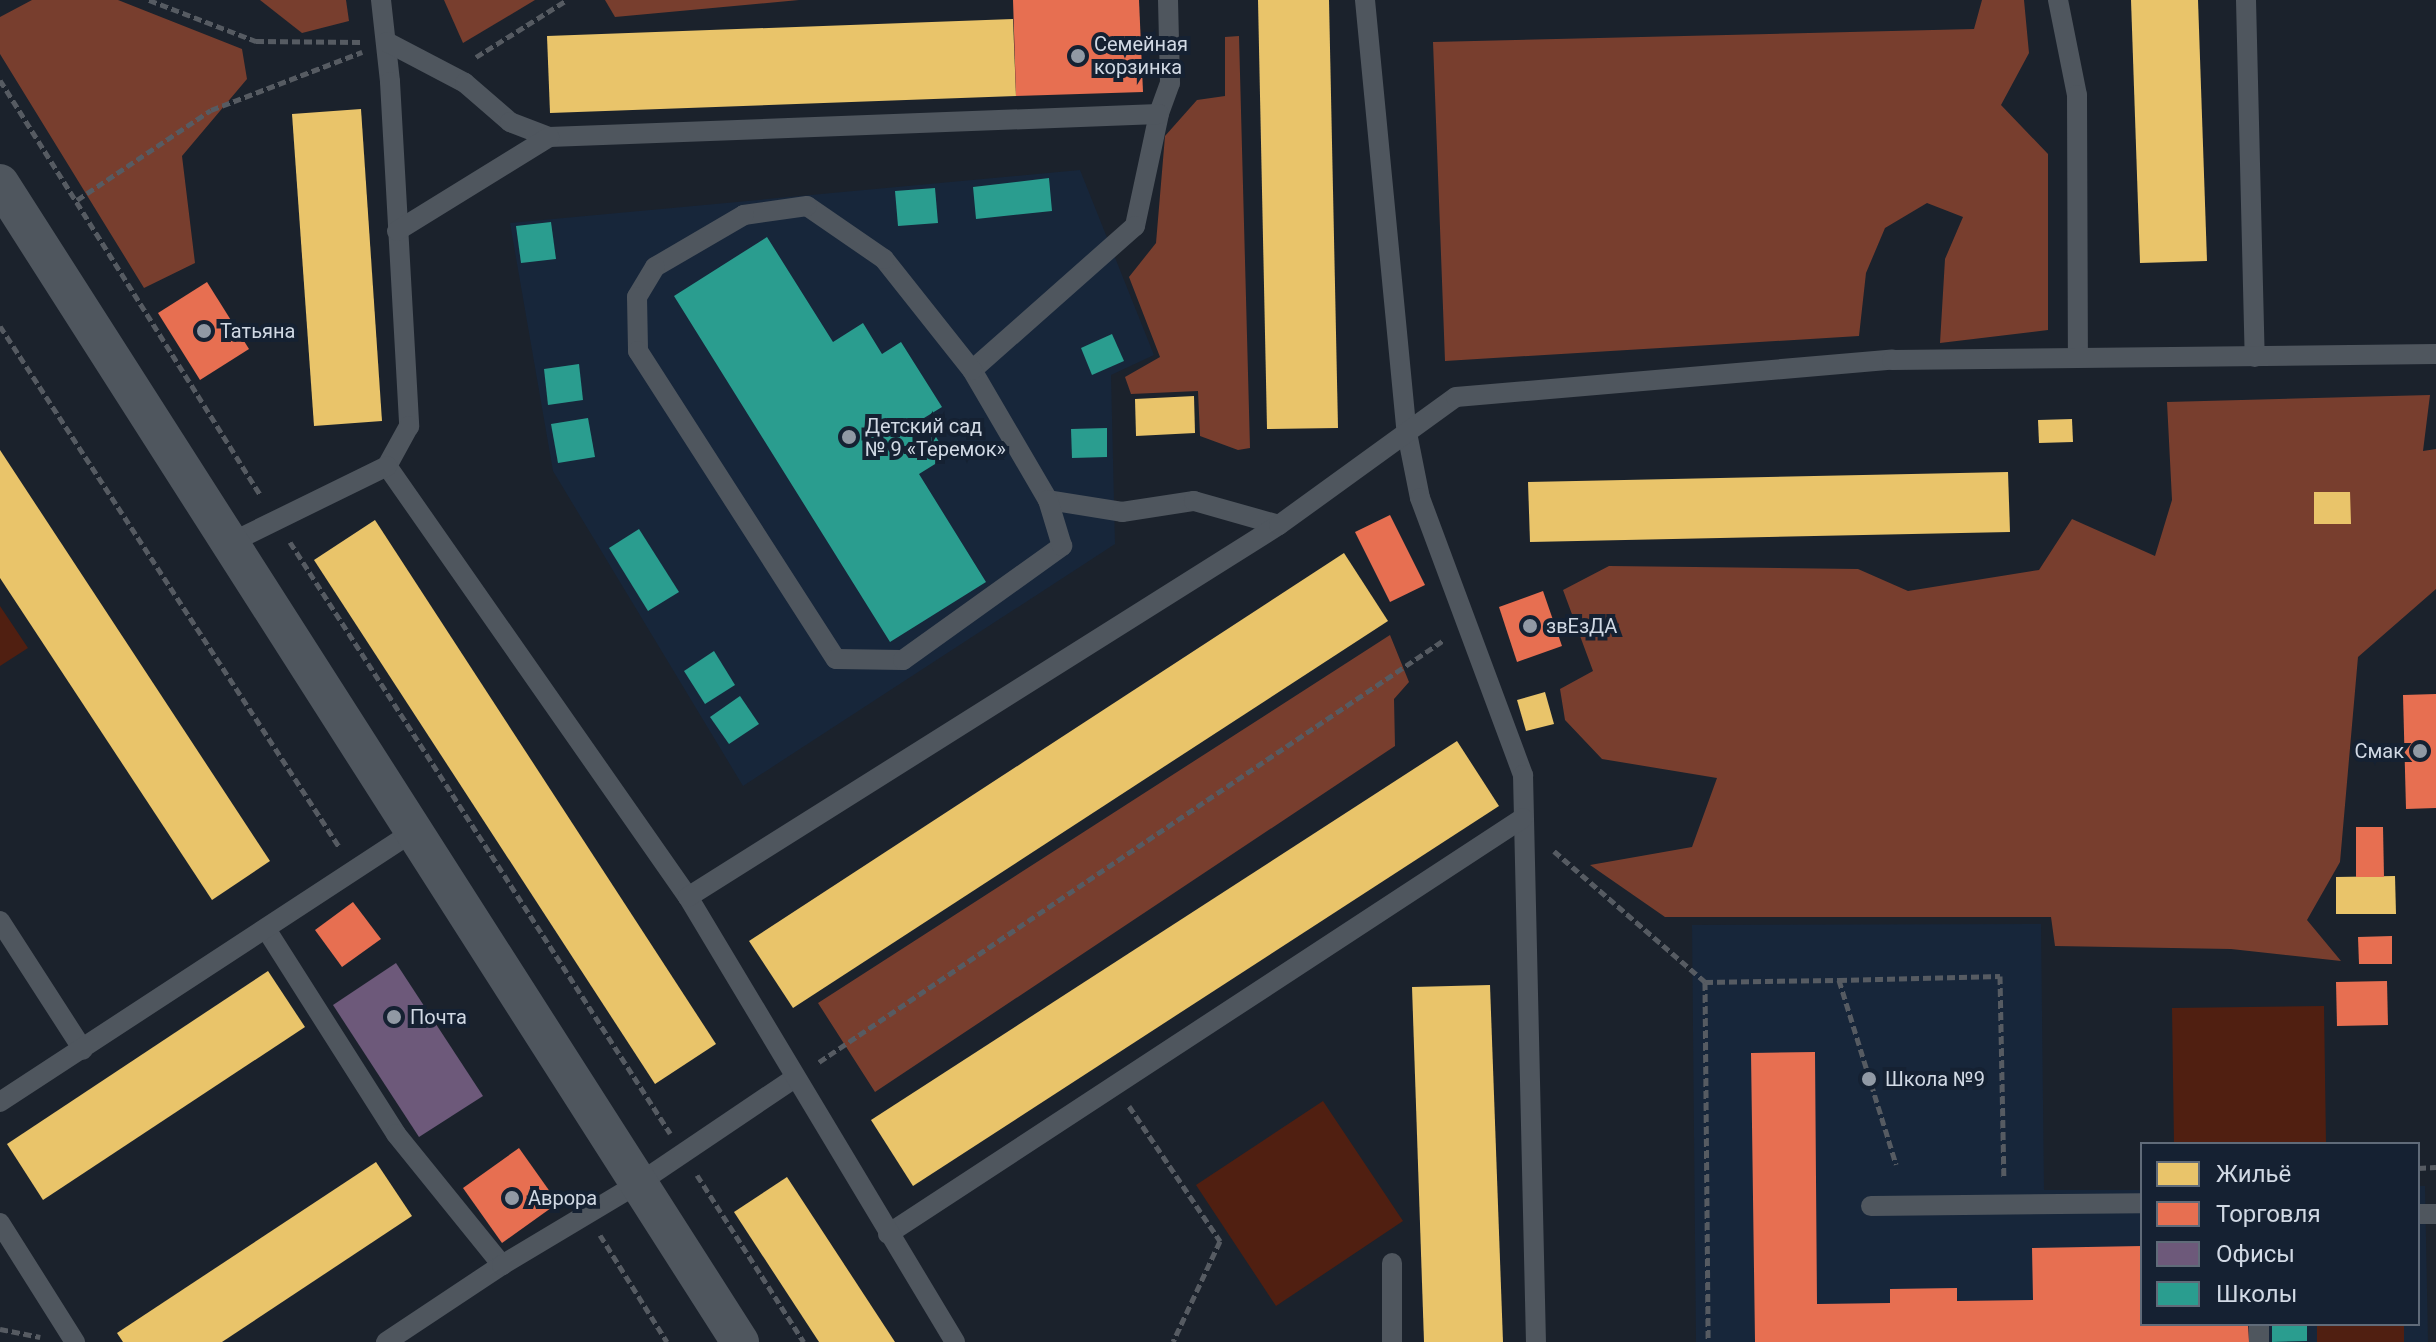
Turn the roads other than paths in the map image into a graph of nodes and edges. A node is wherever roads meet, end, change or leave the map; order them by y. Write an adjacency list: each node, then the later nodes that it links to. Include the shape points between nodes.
1 (381, 0): 6 (lane)
2 (1168, 0): 7 (lane, via 1170,83)
3 (1365, 0): 15 (lane)
4 (2058, 0): 12 (lane, via 2077,95)
5 (2246, 0): 13 (lane)
6 (387, 42): 8 (lane, via 465,83 510,122); 10 (lane)
7 (1159, 114): 8 (lane); 14 (lane, via 1135,226)
8 (549, 137): 10 (lane)
9 (5, 204): 19 (street)
10 (397, 231): 16 (lane, via 409,426)
11 (2436, 354): 13 (lane)
12 (2078, 355): 13 (lane); 15 (lane, via 1892,360 1456,397)
13 (2255, 357)
14 (972, 370): 17 (lane); 17 (lane, via 884,259 807,206 744,215 655,267 637,297 638,351 836,659 903,660 1062,546)
15 (1407, 433): 18 (lane); 20 (lane, via 1420,498 1523,775)
16 (387, 466): 19 (lane); 22 (lane)
17 (1048, 500): 18 (lane, via 1122,512 1194,501)
18 (1279, 525): 22 (lane)
19 (230, 543): 21 (street)
20 (1523, 818): 32 (lane); 40 (lane)
21 (414, 831): 24 (lane); 28 (street)
22 (688, 897): 26 (lane)
23 (0, 921): 25 (lane)
24 (266, 929): 25 (lane); 34 (lane, via 396,1134)
25 (83, 1050): 27 (lane)
26 (793, 1079): 28 (lane); 32 (lane)
27 (0, 1102)
28 (639, 1183): 34 (lane); 37 (street)
29 (2140, 1203): 30 (lane)
30 (1871, 1206)
31 (0, 1223): 35 (lane)
32 (888, 1234): 38 (lane)
33 (1392, 1263): 39 (lane)
34 (502, 1265): 36 (lane)
35 (75, 1342)
36 (386, 1342)
37 (740, 1342)
38 (955, 1342)
39 (1392, 1342)
40 (1536, 1342)

